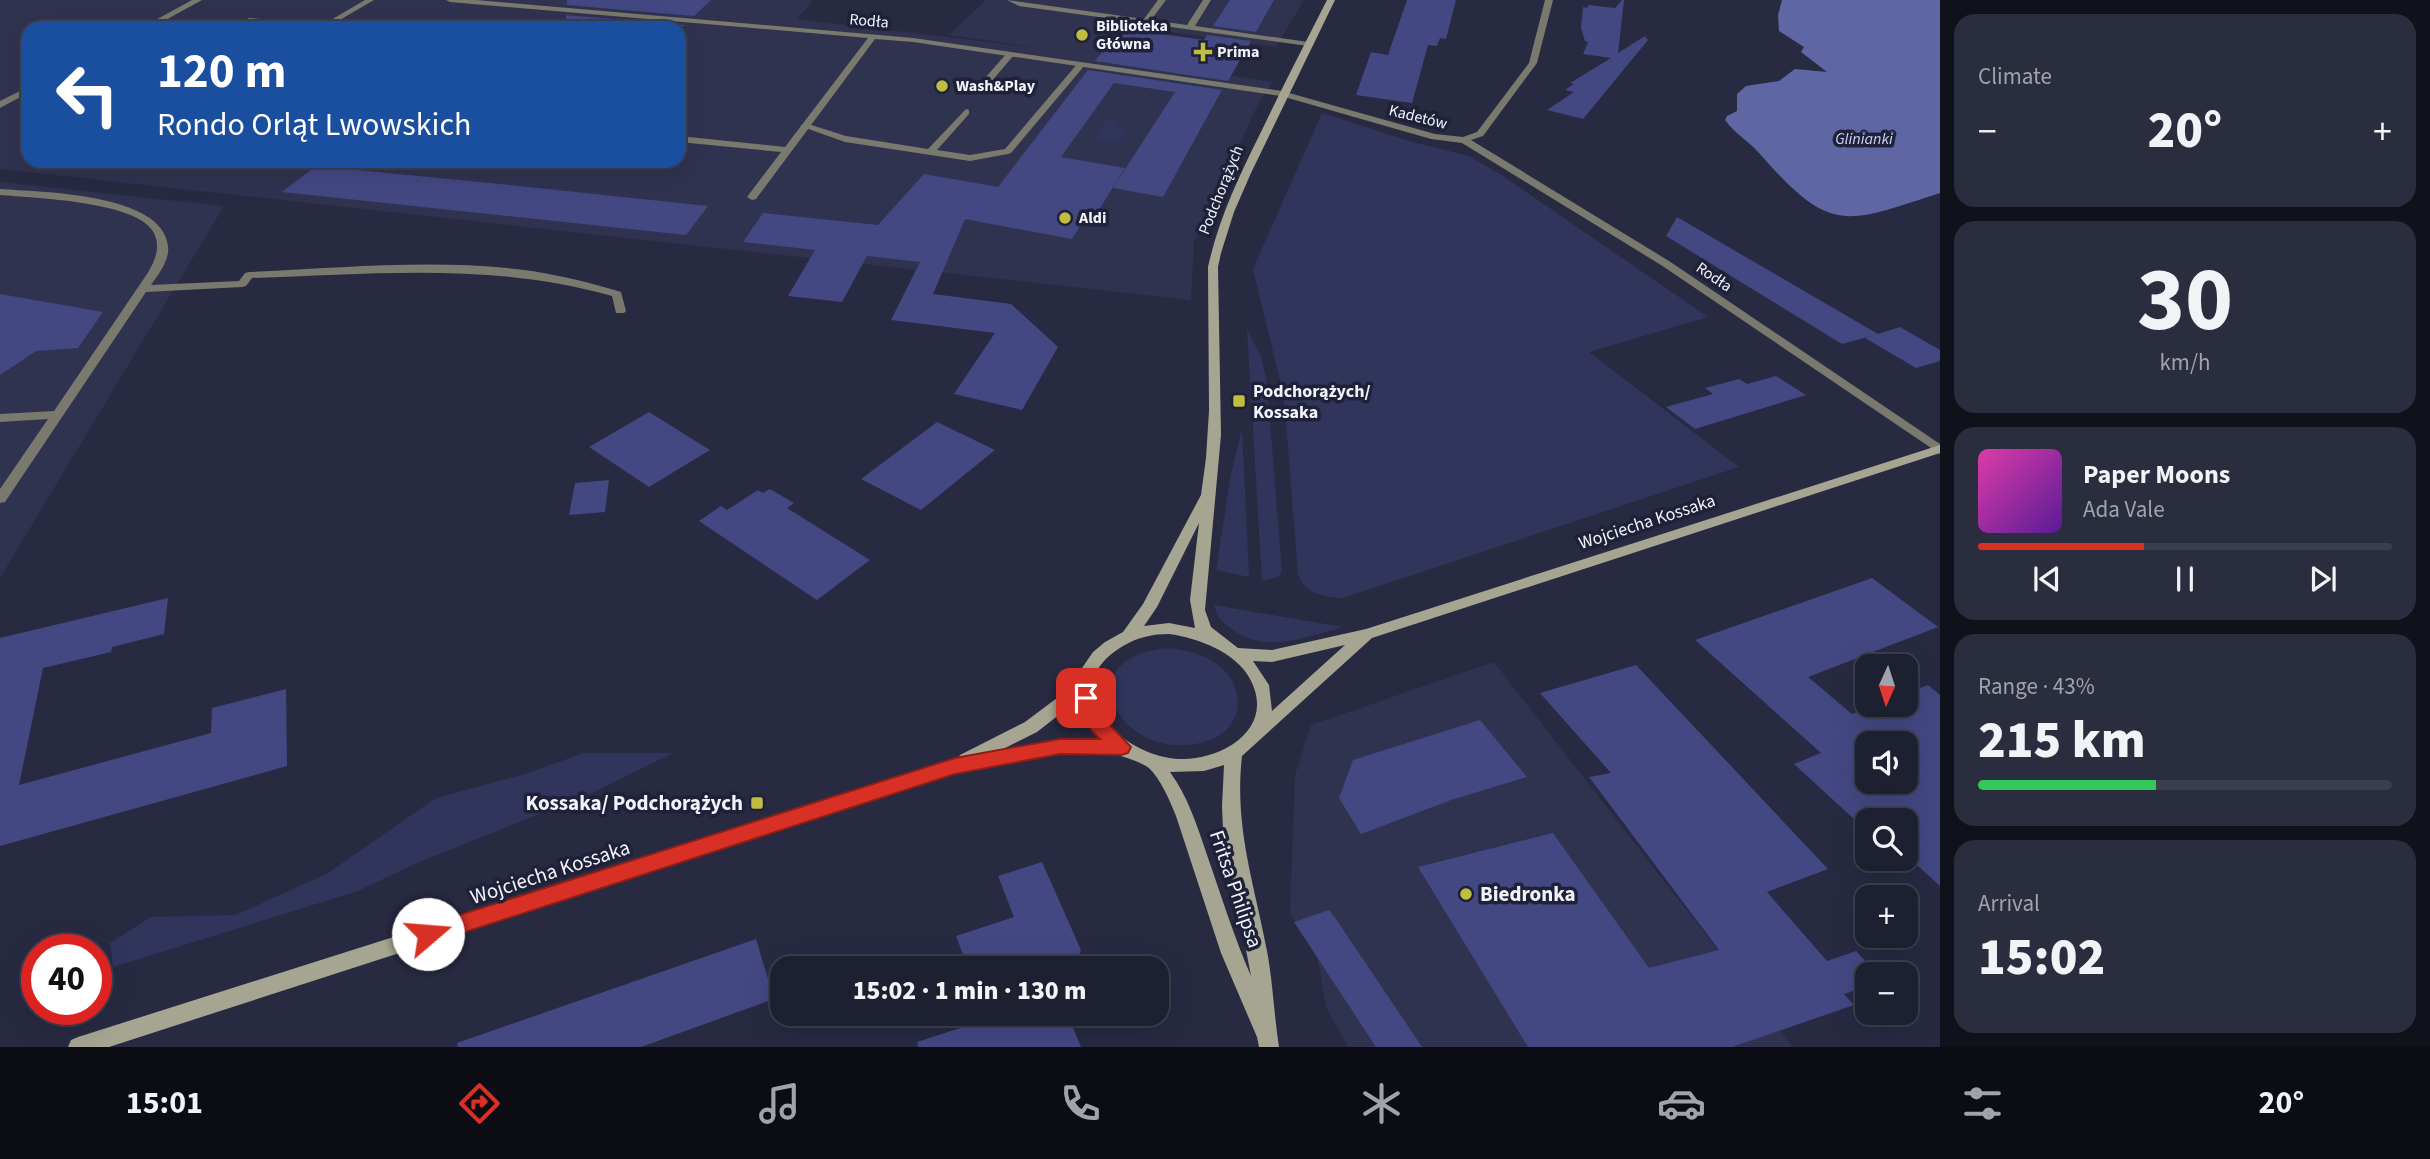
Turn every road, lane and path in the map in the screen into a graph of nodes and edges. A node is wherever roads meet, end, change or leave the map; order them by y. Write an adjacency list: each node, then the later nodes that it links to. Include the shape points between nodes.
1 (198, 0): 11 (street)
2 (370, 0): 13 (street)
3 (450, 0): 4 (street, Rodła)
4 (456, 0): 16 (street, Rodła)
5 (1011, 0): 14 (street)
6 (1162, 0): 14 (street)
7 (1207, 0): 15 (street)
8 (1331, 0): 17 (street, Podchorążych)
9 (1549, 0): 27 (street, Kadetów, via 1533,63 1480,134)
10 (249, 20): 12 (street)
11 (158, 21)
12 (262, 21)
13 (334, 21)
14 (1146, 22): 15 (street)
15 (1190, 27): 17 (street)
16 (873, 37): 18 (street, Rodła); 25 (street)
17 (1308, 44): 22 (street, Podchorążych)
18 (1010, 55): 19 (street, Rodła); 20 (street)
19 (1082, 65): 22 (street, Rodła); 29 (street, via 1008,150 970,158)
20 (988, 80)
21 (21, 94): 23 (street)
22 (1282, 94): 27 (street, Kadetów, via 1434,137); 37 (street, Podchorążych, via 1232,204 1215,254 1214,455)
23 (0, 105)
24 (966, 112): 29 (street)
25 (805, 127): 28 (street); 29 (street, via 845,139)
26 (686, 140): 28 (street)
27 (1464, 140): 36 (street, Rodła, via 1665,263)
28 (787, 150): 31 (street)
29 (930, 152)
30 (0, 192): 32 (street, via 115,205 145,216 161,233 163,244 162,256)
31 (752, 197)
32 (143, 289): 33 (street, via 242,284 248,275 469,269 589,284 617,294); 34 (street)
33 (620, 311)
34 (59, 414): 35 (street); 38 (street)
35 (0, 418)
36 (1940, 449): 40 (street, Wojciecha Kossaka)
37 (1208, 494): 39 (street, Podchorążych); 41 (street, Podchorążych, via 1198,609 1203,628)
38 (0, 499)
39 (1130, 634): 41 (street, via 1185,630); 43 (street, via 1099,654)
40 (1367, 634): 42 (street, Wojciecha Kossaka, via 1272,656); 44 (street, Wojciecha Kossaka)
41 (1212, 638): 42 (street)
42 (1238, 654): 44 (street, via 1255,673 1264,695 1264,717)
43 (1085, 686): 45 (street, via 1097,725); 48 (street, Wojciecha Kossaka, via 1031,727)
44 (1254, 738): 46 (street)
45 (1121, 747): 47 (street); 48 (street, Wojciecha Kossaka, via 1060,746)
46 (1234, 754): 47 (street, via 1196,766); 50 (street, Fritsa Philipsa, via 1230,823 1258,952)
47 (1153, 761): 50 (street, Fritsa Philipsa, via 1185,816 1231,953)
48 (955, 766): 49 (street, Wojciecha Kossaka)
49 (118, 1040): 51 (street, Wojciecha Kossaka)
50 (1268, 1041)
51 (78, 1047)

